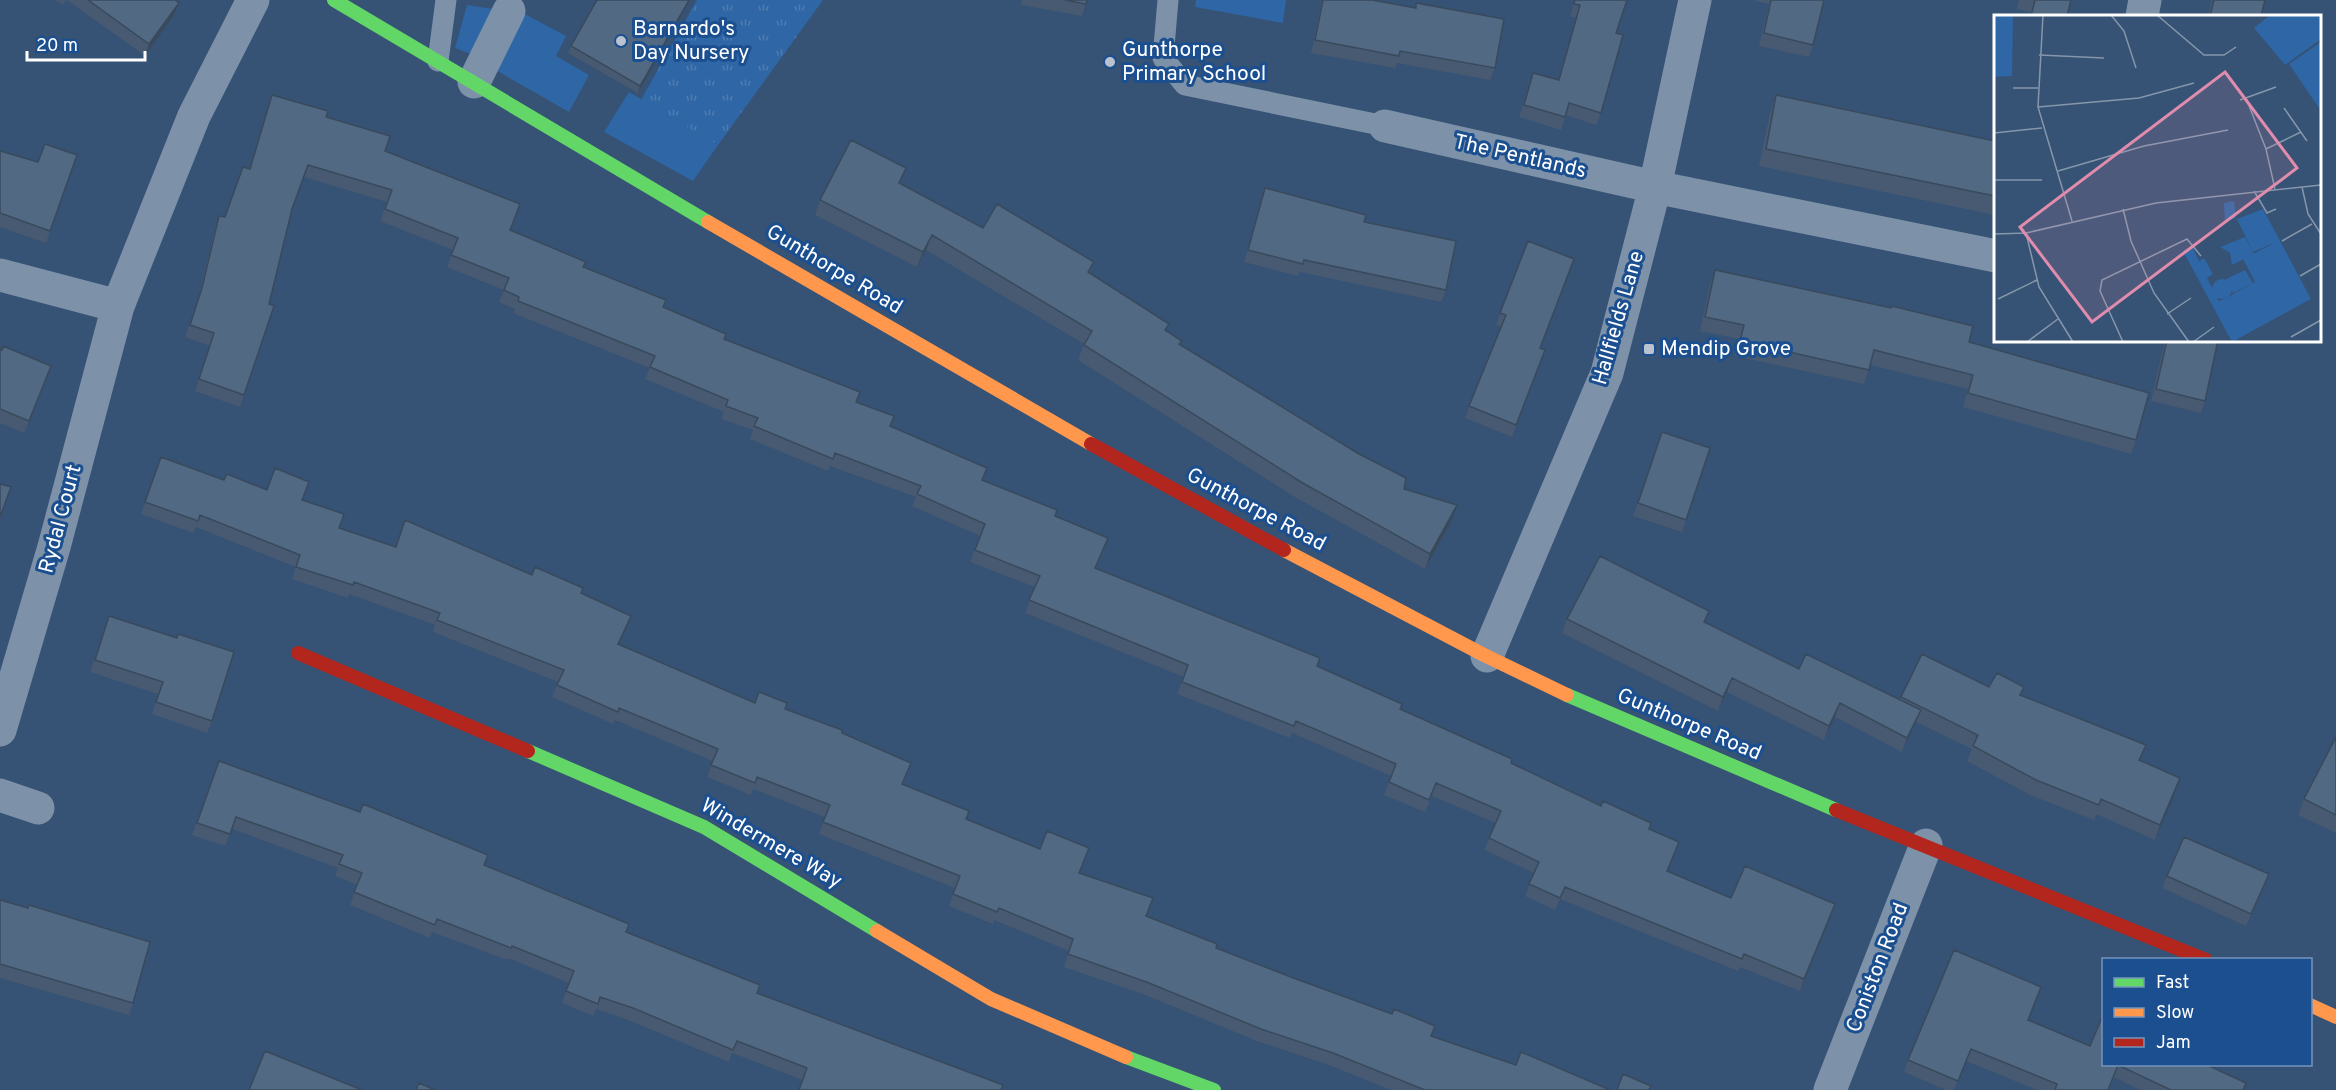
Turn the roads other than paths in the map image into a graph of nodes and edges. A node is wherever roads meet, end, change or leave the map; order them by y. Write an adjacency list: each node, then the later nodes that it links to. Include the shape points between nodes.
1 (253, 0): 15 (street, Rydal Court, via 194,116)
2 (334, 0): 9 (street, Gunthorpe Road)
3 (446, 0): 9 (lane)
4 (1168, 0): 11 (lane, via 1163,58 1185,86)
5 (1695, 0): 12 (street, Hallfields Lane)
6 (2145, 0): 8 (street)
7 (509, 11): 10 (street)
8 (2142, 15)
9 (438, 61): 10 (street, Gunthorpe Road)
10 (474, 82): 17 (street, Gunthorpe Road, via 963,371 1220,515)
11 (1385, 126): 12 (street, The Pentlands)
12 (1655, 187): 13 (street); 17 (street, Hallfields Lane, via 1607,373)
13 (1994, 256)
14 (0, 275): 15 (street)
15 (118, 306): 18 (street, Rydal Court)
16 (297, 653): 23 (street, Windermere Way, via 705,827 991,999)
17 (1487, 656): 21 (street, Gunthorpe Road, via 1674,745)
18 (0, 730)
19 (0, 795): 20 (street)
20 (38, 808)
21 (1926, 846): 22 (street, Gunthorpe Road); 24 (street, Coniston Road)
22 (2201, 958)
23 (1214, 1090)
24 (1830, 1090)

